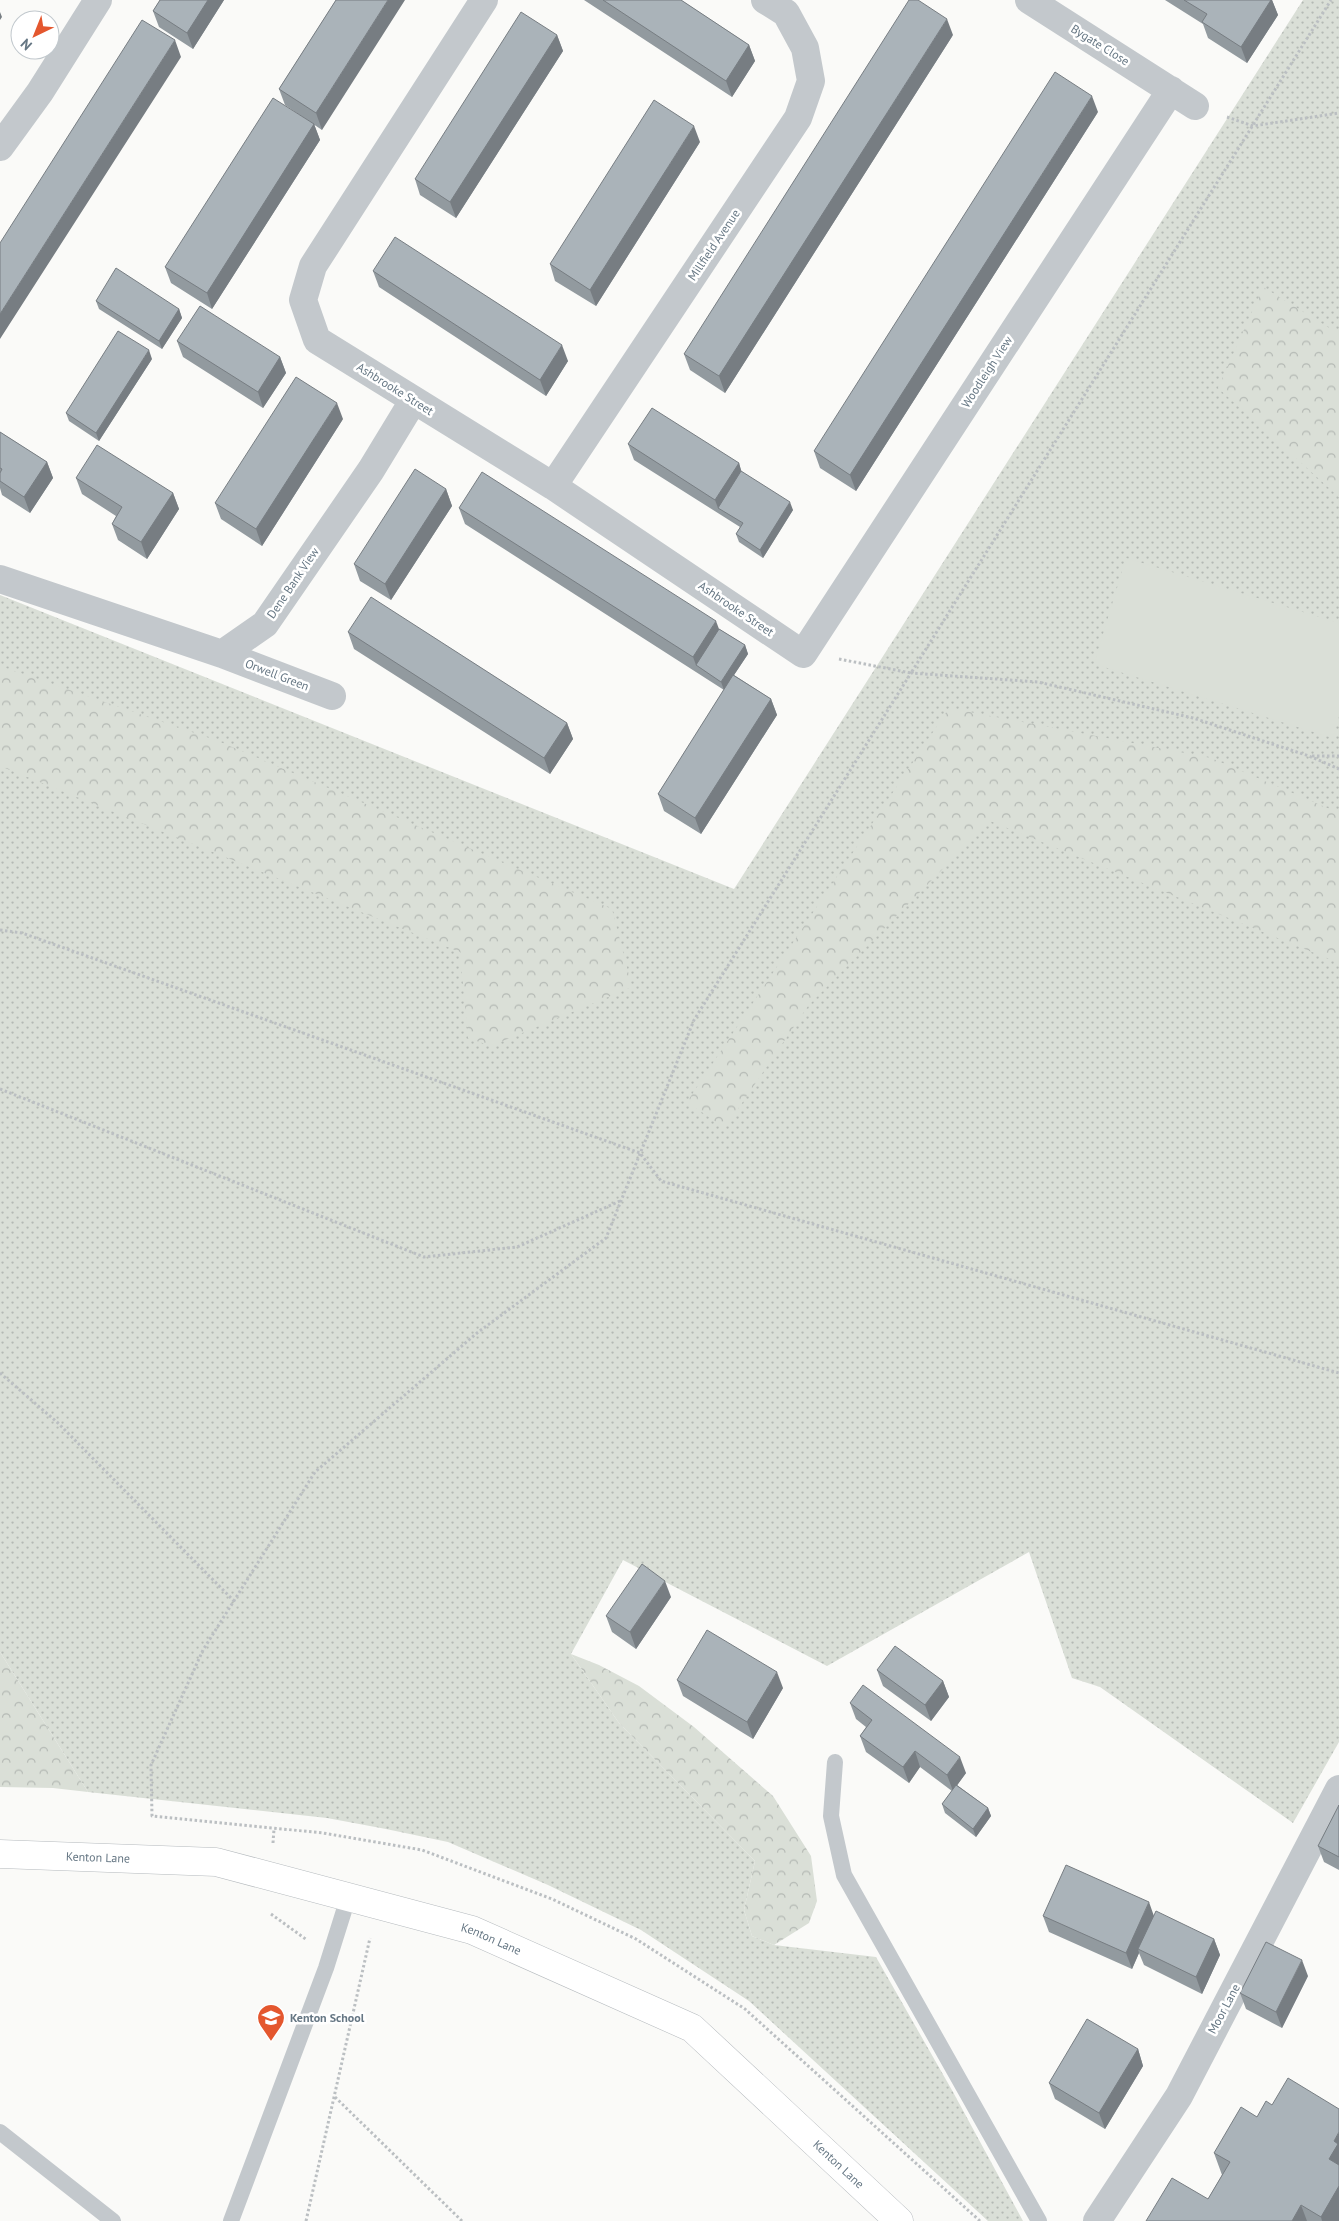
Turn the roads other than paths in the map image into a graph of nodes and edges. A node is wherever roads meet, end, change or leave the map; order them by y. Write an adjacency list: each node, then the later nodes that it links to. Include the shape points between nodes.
1 (98, 0): 7 (street, via 40,92)
2 (484, 0): 8 (street, Ashbrooke Street, via 313,266 304,300 317,340)
3 (765, 0): 9 (street, Millfield Avenue, via 786,13 805,48 811,82 798,118)
4 (1029, 0): 5 (street, Bygate Close)
5 (1171, 90): 6 (street, Bygate Close); 12 (street, Woodleigh View)
6 (1195, 106)
7 (0, 147)
8 (413, 401): 9 (street, Ashbrooke Street); 11 (street, Dene Bank View, via 371,470 265,624)
9 (553, 486): 12 (street, Ashbrooke Street)
10 (0, 578): 11 (street)
11 (222, 654): 13 (street, Orwell Green)
12 (803, 654)
13 (332, 696)
14 (836, 1762): 22 (lane, via 831,1816 844,1875)
15 (1339, 1789): 23 (street, Moor Lane, via 1179,2096)
16 (0, 1854): 17 (main road, Kenton Lane, via 216,1862)
17 (348, 1898): 20 (lane, via 326,1968); 21 (main road, Kenton Lane, via 472,1930 692,2028)
18 (0, 2132): 19 (lane)
19 (113, 2221)
20 (231, 2221)
21 (899, 2221)
22 (1039, 2221)
23 (1097, 2221)

